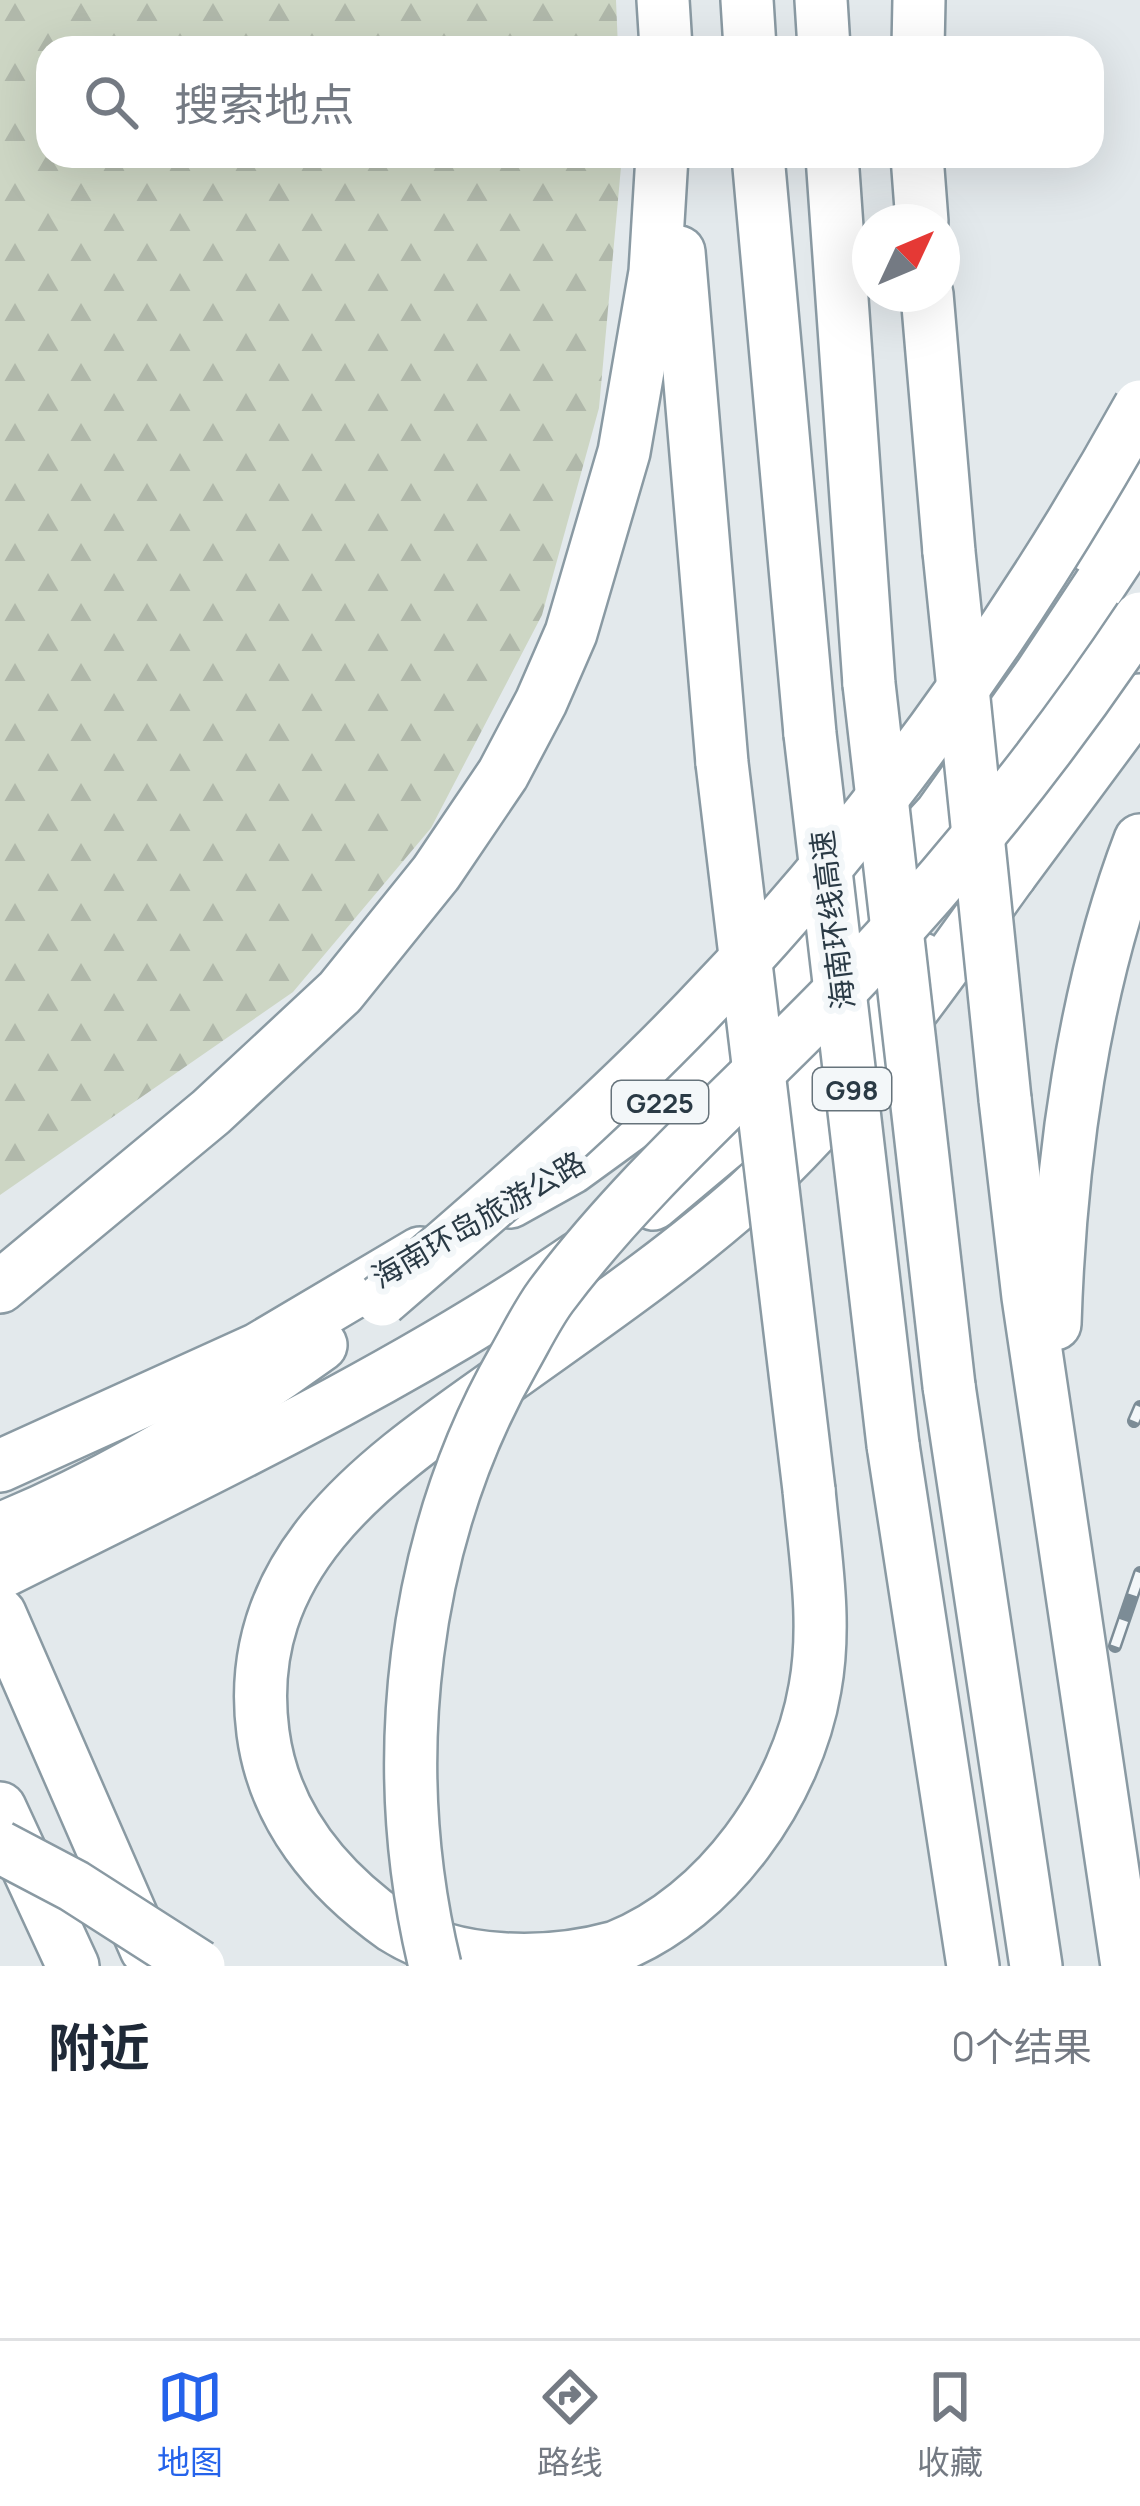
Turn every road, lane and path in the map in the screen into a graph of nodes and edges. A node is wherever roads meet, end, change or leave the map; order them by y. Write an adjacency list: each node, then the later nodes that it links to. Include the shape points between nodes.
1 (663, 0): 5 (highway)
2 (747, 0): 6 (highway)
3 (821, 0): 7 (highway)
4 (919, 0): 8 (highway)
5 (665, 36)
6 (749, 36)
7 (823, 36)
8 (918, 36)
9 (661, 168): 28 (highway, via 655,272 624,452 571,633 502,774 340,992)
10 (674, 168): 24 (highway, bridge, via 722,763)
11 (759, 168): 40 (highway, 海南环线高速 / G98, bridge, via 810,734 893,1444)
12 (833, 168): 41 (highway, 海南环线高速 / G98, bridge, via 869,684 949,1386)
13 (918, 168): 14 (highway)
14 (921, 204)
15 (929, 312): 30 (highway, bridge, via 1006,1099)
16 (1140, 406): 31 (highway, bridge, via 1058,548 919,748 779,921 610,1098 382,1300 241,1402 134,1467)
17 (1140, 472): 23 (highway)
18 (1140, 524): 23 (highway, 海南环岛旅游公路 / G225, via 940,815)
19 (1140, 618): 39 (highway, bridge, via 1049,748 936,884 622,1209 548,1299 499,1385 441,1539 412,1702 418,1882)
20 (1140, 700): 22 (highway, G225)
21 (1140, 840): 30 (highway, via 1091,1010 1069,1155 1054,1347)
22 (1011, 874): 27 (highway, bridge, via 880,1057); 32 (highway, G225, via 751,1122 574,1261 274,1435)
23 (851, 912): 29 (highway, 海南环岛旅游公路 / G225, via 732,1041 571,1168 258,1349)
24 (771, 1170)
25 (771, 1170): 26 (highway, bridge, via 820,1623 815,1690 795,1753 737,1858 696,1901 613,1949 511,1964 467,1959 406,1935 328,1874 278,1792 259,1703 262,1660 288,1580 318,1533 412,1446 605,1307)
26 (771, 1170)
27 (771, 1170)
28 (0, 1287)
29 (0, 1466)
30 (1060, 1511): 42 (highway)
31 (0, 1529)
32 (0, 1573)
33 (0, 1614): 37 (highway)
34 (0, 1808): 36 (highway)
35 (0, 1847): 38 (highway, bridge)
36 (74, 1966)
37 (153, 1966)
38 (199, 1966)
39 (435, 1966)
40 (974, 1966)
41 (1036, 1966)
42 (1127, 1966)

